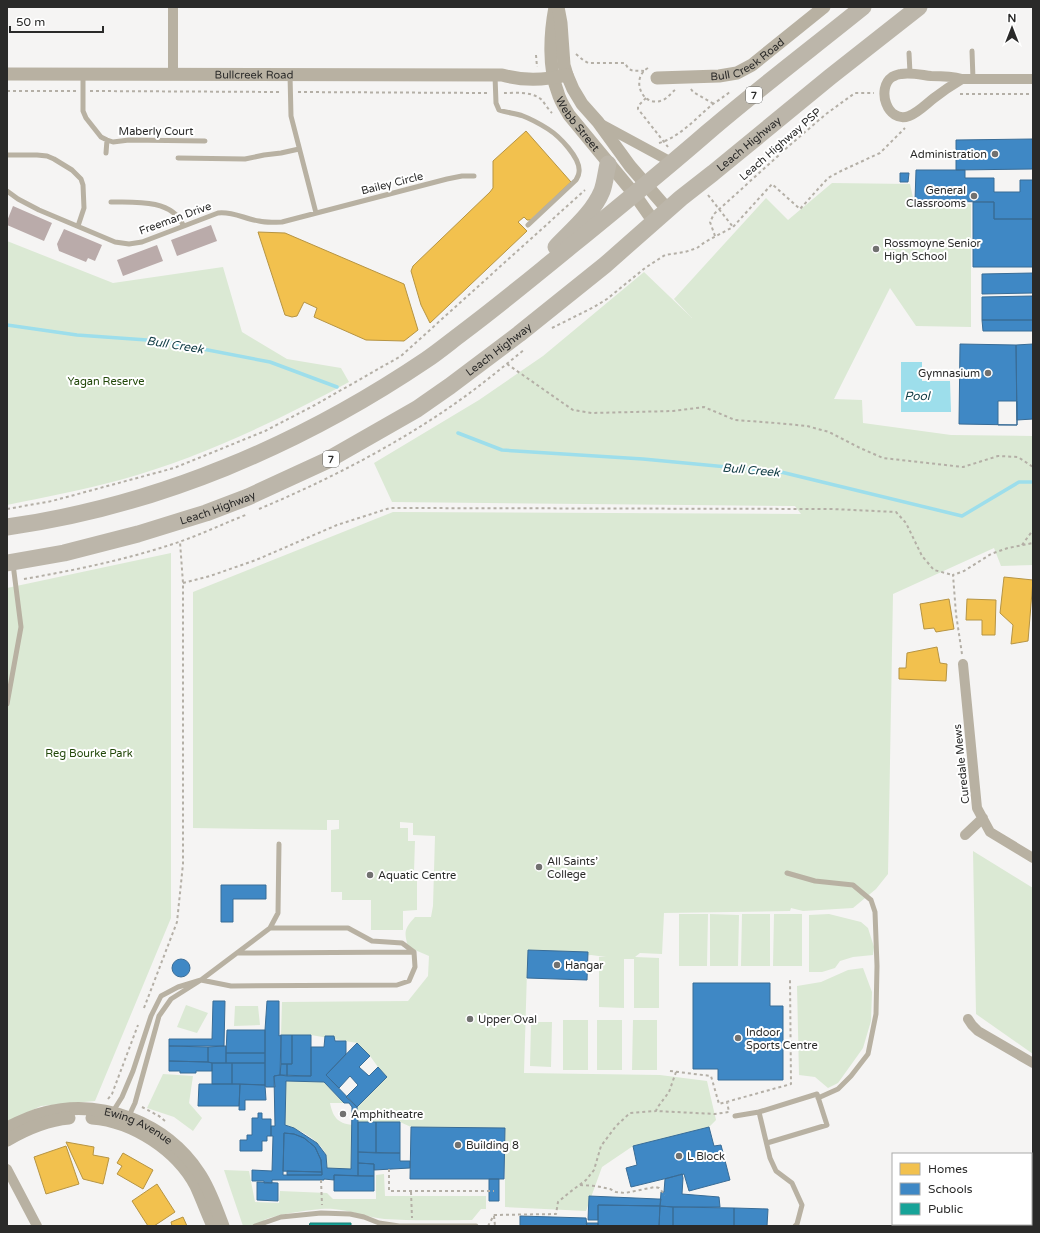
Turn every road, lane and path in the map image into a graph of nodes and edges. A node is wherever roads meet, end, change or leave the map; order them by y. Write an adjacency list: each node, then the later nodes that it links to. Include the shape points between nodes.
1 (173, 7): 15 (street)
2 (556, 7): 11 (street, Webb Street, via 552,23)
3 (824, 7): 18 (street, Bull Creek Road, via 752,65 737,73)
4 (863, 7): 41 (highway, 7, via 710,130)
5 (919, 7): 48 (highway, Leach Highway / 7)
6 (572, 51): 18 (path, via 588,62 625,63 630,70 644,71)
7 (972, 51): 19 (lane)
8 (909, 53): 12 (lane)
9 (536, 56): 10 (path)
10 (537, 70): 11 (street, Bullcreek Road); 17 (street, Bullcreek Road)
11 (559, 72): 17 (street, Bullcreek Road, via 514,78); 32 (street, Webb Street); 42 (street, Webb Street, via 557,92 562,103)
12 (910, 73): 21 (street, via 952,76); 27 (street, via 891,78)
13 (7, 74): 14 (street, Bullcreek Road)
14 (83, 75): 15 (street, Bullcreek Road); 23 (lane, Maberly Court)
15 (173, 75): 16 (street, Bullcreek Road)
16 (290, 75): 17 (street, Bullcreek Road); 25 (lane)
17 (499, 76): 26 (lane)
18 (657, 78)
19 (973, 79): 20 (street); 21 (street)
20 (1033, 79)
21 (958, 81): 27 (street, via 908,117 893,114 887,108); 28 (path, via 957,94)
22 (7, 91): 23 (path)
23 (83, 91): 25 (path); 34 (lane, Maberly Court, via 86,118 101,137)
24 (731, 91): 36 (path, via 678,134)
25 (290, 92): 26 (path); 37 (lane, via 291,116)
26 (495, 93): 30 (path, via 528,93 536,96); 52 (lane, via 499,110 524,116 547,128 575,156 579,164 576,180)
27 (884, 94): 55 (path, Leach Highway PSP, via 855,93 790,145 714,214 710,222 715,236)
28 (1033, 94)
29 (646, 98): 31 (path, via 638,106)
30 (555, 117)
31 (645, 118)
32 (598, 122): 41 (street, Webb Street); 45 (street, Webb Street, via 630,166)
33 (906, 126): 55 (path, via 880,153 828,178 800,209 772,184)
34 (107, 140): 35 (lane, Maberly Court); 38 (lane, Maberly Court)
35 (205, 141)
36 (656, 144)
37 (299, 149): 40 (lane, via 245,159); 49 (lane)
38 (106, 153)
39 (7, 155): 53 (lane, via 47,156 72,170 83,185 84,208)
40 (178, 158)
41 (673, 163): 45 (highway, 7)
42 (608, 164): 45 (street, Webb Street); 56 (highway, via 602,191 594,206)
43 (474, 176): 49 (lane, Bailey Circle, via 447,179)
44 (589, 187): 59 (path, via 401,356 315,405 265,431 174,468 52,501)
45 (641, 190): 48 (street, Webb Street); 51 (street, Webb Street); 56 (highway, 7)
46 (7, 191): 53 (lane, Freeman Drive, via 39,210)
47 (111, 202): 54 (lane, via 146,202 157,205 178,217)
48 (668, 210): 51 (highway, Leach Highway / 7)
49 (316, 213): 54 (lane, Freeman Drive, via 270,223 224,212)
50 (723, 214): 55 (path)
51 (654, 222): 65 (highway, Leach Highway / 7, via 525,330 450,386 417,409 326,461 248,497 206,513 131,536 64,553)
52 (528, 225)
53 (78, 226): 54 (lane, Freeman Drive, via 115,242 129,244 142,242)
54 (183, 226)
55 (733, 227)
56 (500, 304): 60 (highway, 7, via 428,359 387,385 312,429 269,449 218,471 133,500 33,524)
57 (507, 364): 58 (path, via 573,410 592,413 673,411 704,407 735,420 776,422 829,432 883,458 963,467 998,456 1018,457)
58 (1033, 467)
59 (7, 509)
60 (7, 527)
61 (1033, 530): 64 (path)
62 (180, 542): 67 (path)
63 (1033, 544): 64 (path)
64 (1022, 546): 66 (path, via 991,554)
65 (10, 563): 69 (lane, via 21,627)
66 (953, 575): 67 (path, via 934,570 922,556 906,523 896,512 832,509 390,508 337,525 256,560); 68 (path)
67 (183, 583): 80 (path, via 183,864 177,922)
68 (963, 664): 70 (street, Curedale Mews, via 977,808)
69 (7, 704)
70 (983, 818): 71 (street); 73 (street, Curedale Mews, via 990,832)
71 (965, 835)
72 (279, 844): 75 (lane, via 278,913)
73 (1033, 858)
74 (787, 873): 86 (lane, via 815,881 853,885 871,900 875,912 876,1014 868,1054 838,1089)
75 (270, 928): 76 (lane); 77 (lane, via 348,928 372,941 402,943)
76 (237, 952): 77 (lane); 78 (lane)
77 (414, 952): 78 (lane, via 415,967 409,981 397,985 231,986)
78 (202, 980): 90 (lane, via 178,987 160,996 134,1071 122,1097); 92 (lane, via 171,999 160,1016)
79 (790, 980): 87 (path, via 791,1084)
80 (144, 1008)
81 (968, 1018): 83 (street, via 978,1031)
82 (139, 1022): 90 (path, via 112,1094)
83 (1033, 1062)
84 (670, 1071): 85 (path)
85 (676, 1072): 87 (path, via 711,1076 719,1104); 88 (path, via 669,1092)
86 (818, 1098): 89 (lane, via 817,1094); 95 (lane, via 827,1125)
87 (727, 1102): 88 (path, via 729,1112 715,1114)
88 (656, 1111): 99 (path, via 630,1113 616,1126 601,1146 594,1170)
89 (759, 1112): 91 (lane); 95 (lane)
90 (107, 1115): 92 (street, Ewing Avenue); 93 (street, Ewing Avenue, via 79,1109 44,1113); 94 (street, Ewing Avenue, via 99,1119 62,1119 43,1123)
91 (735, 1116)
92 (127, 1122): 106 (street, Ewing Avenue, via 173,1155 185,1169 196,1186); 107 (street, Ewing Avenue, via 143,1124 159,1133 186,1156 204,1182)
93 (7, 1128)
94 (7, 1140)
95 (767, 1143): 113 (lane, via 776,1171 792,1183 802,1205 798,1224)
96 (7, 1169): 105 (street)
97 (389, 1169): 101 (path, via 389,1191)
98 (322, 1180): 103 (path)
99 (579, 1185): 102 (path, via 625,1193 655,1187); 104 (path, via 558,1202 556,1214)
100 (494, 1191): 101 (path)
101 (411, 1192): 109 (path)
102 (665, 1195)
103 (322, 1209)
104 (494, 1214): 111 (path); 112 (path)
105 (37, 1226)
106 (213, 1226)
107 (223, 1226)
108 (255, 1226): 109 (lane, via 281,1217 321,1214 350,1214 379,1223)
109 (412, 1226): 110 (lane)
110 (476, 1226)
111 (488, 1226)
112 (495, 1226)
113 (795, 1226)

